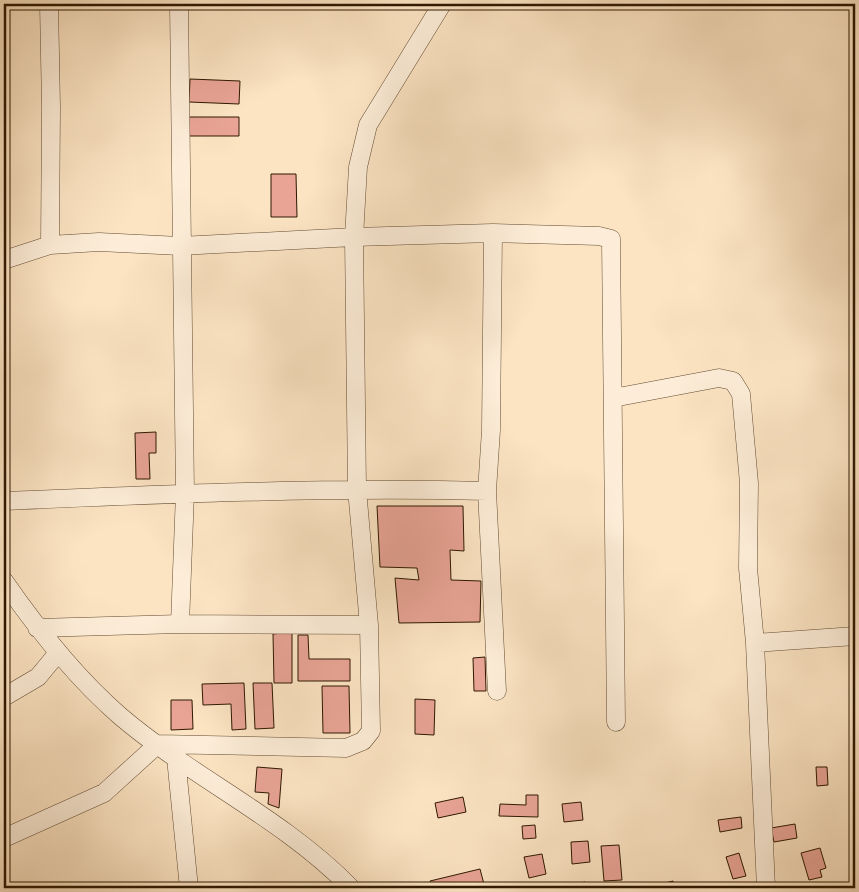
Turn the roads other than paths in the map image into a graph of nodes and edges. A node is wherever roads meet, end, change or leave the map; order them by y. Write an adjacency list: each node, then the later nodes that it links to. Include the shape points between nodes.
1 (49, 4): 6 (street)
2 (179, 4): 7 (street)
3 (442, 4): 5 (street, via 368,125 358,167)
4 (493, 233): 5 (street); 9 (street, via 611,239); 11 (street, via 491,430)
5 (354, 236): 7 (street); 10 (street)
6 (50, 245): 7 (street, via 99,242); 8 (street)
7 (180, 246): 12 (street)
8 (4, 260)
9 (613, 398): 19 (street, via 719,378 733,381 740,394 749,483 748,568); 23 (street)
10 (357, 489): 11 (street); 12 (street); 16 (street)
11 (487, 491): 21 (street)
12 (185, 493): 13 (street); 15 (street)
13 (4, 501)
14 (4, 581): 17 (street)
15 (180, 624): 16 (street); 17 (street)
16 (368, 625): 24 (street, via 371,731 363,741 346,748)
17 (37, 628): 20 (street)
18 (855, 636): 19 (street)
19 (755, 643): 29 (street)
20 (57, 654): 22 (street, via 38,677); 24 (street, via 121,716)
21 (496, 691)
22 (4, 697)
23 (616, 722)
24 (158, 744): 25 (street); 26 (street, via 104,793)
25 (176, 758): 27 (street); 28 (street, via 294,840)
26 (4, 838)
27 (189, 888)
28 (350, 888)
29 (766, 888)

